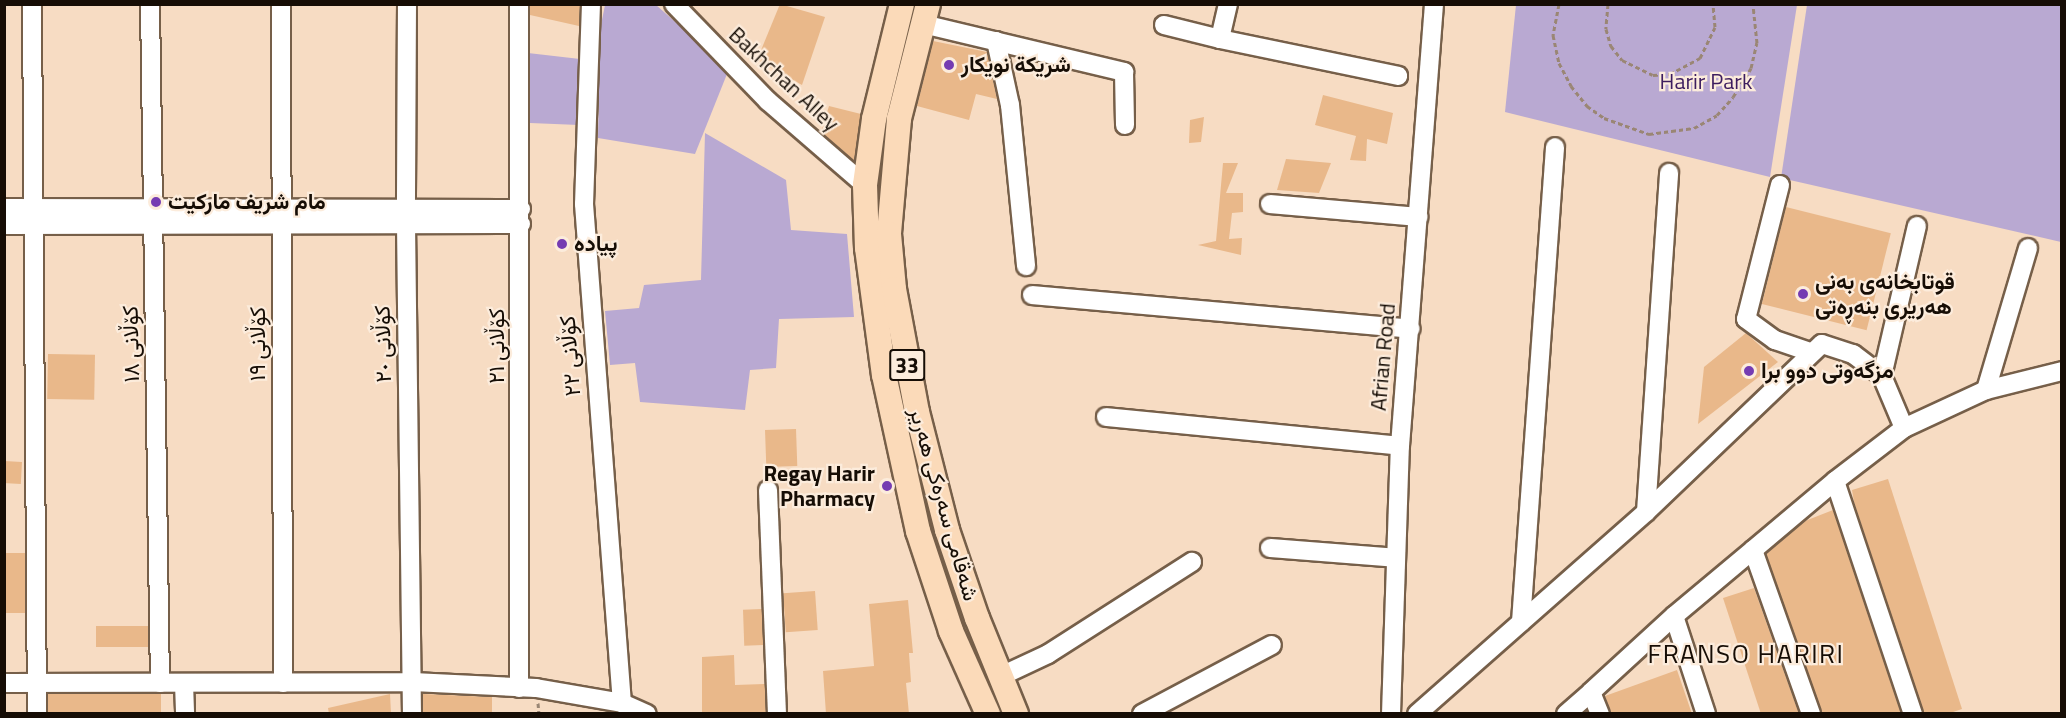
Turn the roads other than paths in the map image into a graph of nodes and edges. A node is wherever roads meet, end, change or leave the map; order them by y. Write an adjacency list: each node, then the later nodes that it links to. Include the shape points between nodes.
1 (32, 4): 23 (street)
2 (150, 4): 24 (street, کۆڵانی ١٨)
3 (281, 4): 25 (street, کۆڵانی ١٩)
4 (407, 4): 26 (street, کۆڵانی ٢٠)
5 (519, 4): 27 (street, کۆڵانی ٢١)
6 (591, 4): 61 (street, کۆڵانی ٢٢, via 584,204)
7 (674, 4): 19 (street, Bakhchan Alley, via 768,101)
8 (902, 4): 19 (main road, شەقامی سەرەکی هەریر / 33, via 874,119)
9 (1228, 4): 13 (street)
10 (1434, 4): 28 (street, Afrian Road)
11 (925, 14): 14 (street); 52 (main road, شەقامی سەرەکی هەریر / 33, via 899,119 894,163 889,234 894,289 917,412 947,530)
12 (1164, 25): 13 (street)
13 (1220, 39): 15 (street)
14 (996, 41): 16 (street, via 1124,72); 32 (street, via 1010,105)
15 (1398, 76)
16 (1125, 125)
17 (1555, 147): 50 (street)
18 (1669, 173): 44 (street)
19 (865, 185): 67 (main road, شەقامی سەرەکی هەریر / 33, via 867,248 884,375 918,531 951,631)
20 (1780, 185): 35 (street, via 1746,319 1775,340)
21 (1270, 204): 28 (street)
22 (4, 208): 23 (street)
23 (36, 216): 24 (street); 29 (street); 55 (street)
24 (153, 216): 25 (street); 56 (street, کۆڵانی ١٨)
25 (282, 216): 26 (street); 53 (street, کۆڵانی ١٩)
26 (406, 216): 27 (street); 54 (street, کۆڵانی ٢٠)
27 (521, 216): 59 (street, کۆڵانی ٢١)
28 (1418, 217): 34 (street, Afrian Road)
29 (4, 225)
30 (1917, 226): 37 (street)
31 (2028, 248): 38 (street)
32 (1026, 266)
33 (1032, 295): 34 (street)
34 (1410, 328): 41 (street, Afrian Road)
35 (1810, 352): 37 (street, via 1822,344 1853,354); 44 (street)
36 (2061, 371): 38 (street)
37 (1882, 376): 40 (street)
38 (1986, 390): 40 (street)
39 (1106, 417): 41 (street)
40 (1904, 428): 42 (street)
41 (1400, 446): 47 (street, Afrian Road)
42 (1835, 481): 46 (street); 76 (street)
43 (768, 490): 66 (street)
44 (1646, 512): 50 (street)
45 (1270, 548): 47 (street)
46 (1753, 550): 49 (street); 75 (street)
47 (1396, 558): 70 (street, Afrian Road)
48 (1192, 562): 52 (street, via 1048,654)
49 (1674, 616): 60 (street); 74 (street)
50 (1521, 622): 71 (street)
51 (1272, 645): 69 (street)
52 (999, 677): 68 (main road, شەقامی سەرەکی هەریر / 33)
53 (283, 682): 54 (street); 57 (street)
54 (413, 682): 59 (street); 64 (street, کۆڵانی ٢٠)
55 (36, 683): 56 (street); 58 (street); 62 (street)
56 (160, 683): 57 (street)
57 (184, 683): 63 (street)
58 (4, 684)
59 (519, 688): 61 (street)
60 (1592, 692): 72 (street); 73 (street)
61 (622, 703): 65 (street)
62 (37, 714)
63 (185, 714)
64 (412, 714)
65 (647, 714)
66 (777, 714)
67 (988, 714)
68 (1016, 714)
69 (1142, 714)
70 (1391, 714)
71 (1417, 714)
72 (1566, 714)
73 (1600, 714)
74 (1706, 714)
75 (1811, 714)
76 (1913, 714)

